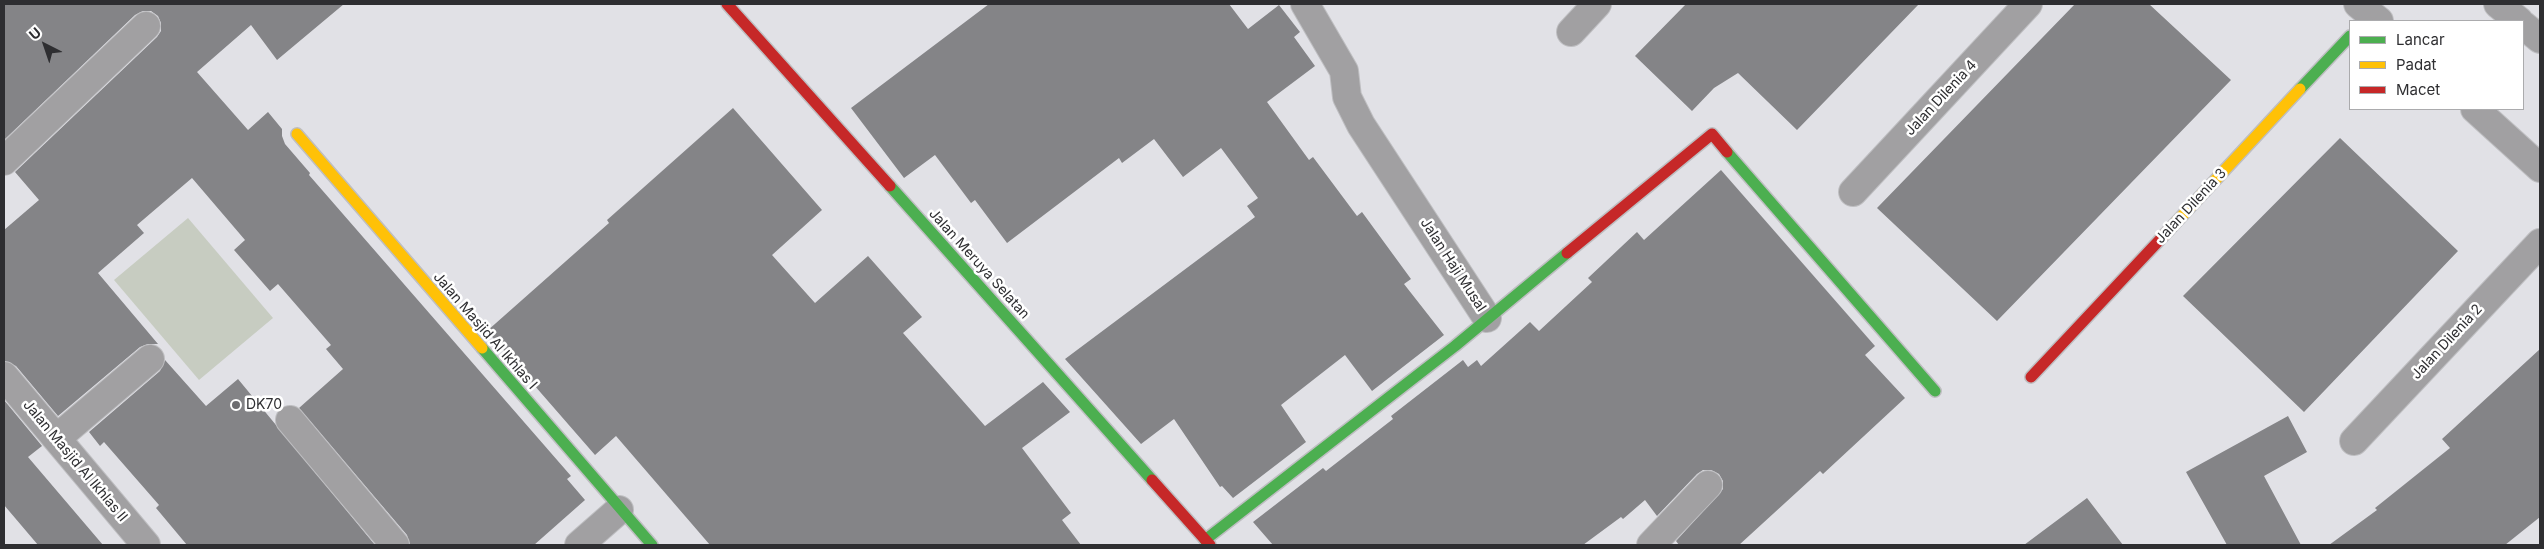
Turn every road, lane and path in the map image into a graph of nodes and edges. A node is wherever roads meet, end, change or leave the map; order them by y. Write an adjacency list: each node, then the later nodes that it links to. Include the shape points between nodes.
1 (727, 4): 28 (street, Jalan Meruya Selatan)
2 (1305, 4): 18 (street, Jalan Haji Musal, via 1344,71 1347,97 1361,125)
3 (1597, 4): 9 (street)
4 (2028, 4): 16 (street, Jalan Dilenia 4)
5 (2498, 4): 6 (street)
6 (2518, 20)
7 (2524, 25): 11 (street)
8 (146, 26): 14 (street)
9 (1571, 32)
10 (2349, 37): 21 (street, Jalan Dilenia 3)
11 (2540, 39)
12 (2476, 110): 15 (street)
13 (297, 134): 27 (street, Jalan Masjid Al Ikhlas I)
14 (4, 161)
15 (2540, 168)
16 (1853, 192)
17 (2540, 243): 25 (street, Jalan Dilenia 2)
18 (1487, 318): 22 (street, via 1712,134); 28 (street, Jalan Haji Musal)
19 (150, 359): 24 (street)
20 (4, 376): 24 (street, Jalan Masjid Al Ikhlas II)
21 (2032, 377)
22 (1935, 391)
23 (290, 420): 30 (street)
24 (57, 438): 29 (street, Jalan Masjid Al Ikhlas II)
25 (2354, 441)
26 (1708, 485): 33 (street)
27 (619, 510): 31 (street); 32 (street, Jalan Masjid Al Ikhlas I)
28 (1207, 543)
29 (146, 545)
30 (395, 545)
31 (580, 545)
32 (652, 545)
33 (1652, 545)

